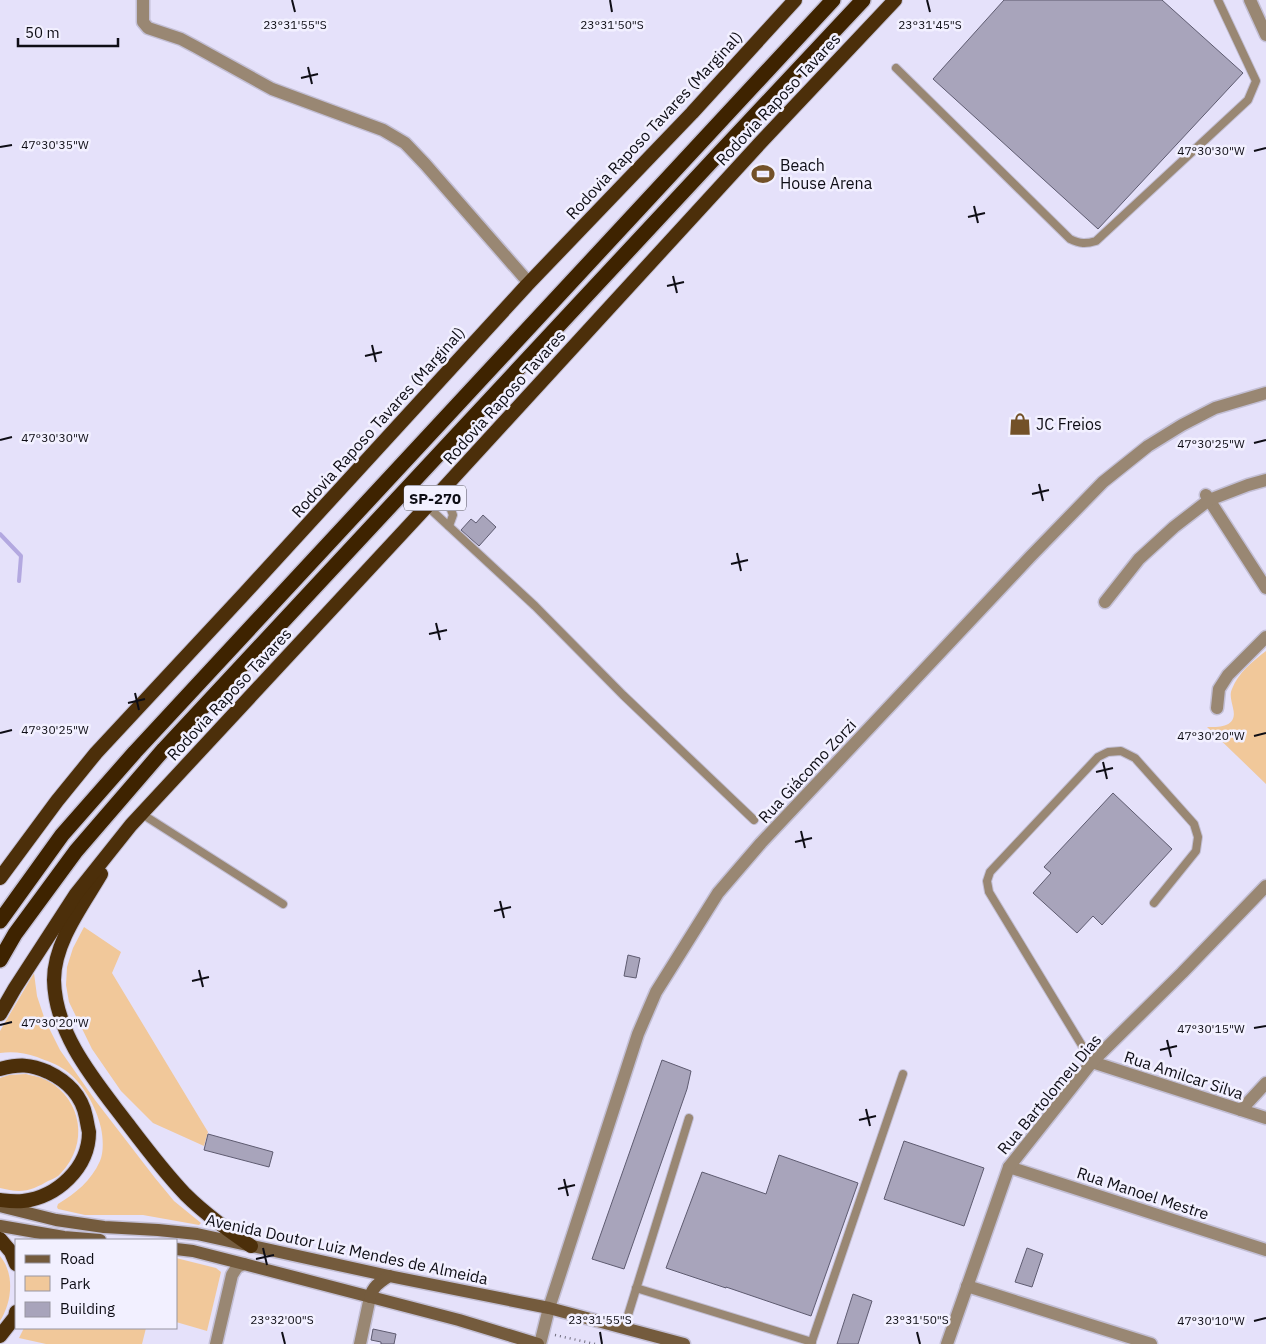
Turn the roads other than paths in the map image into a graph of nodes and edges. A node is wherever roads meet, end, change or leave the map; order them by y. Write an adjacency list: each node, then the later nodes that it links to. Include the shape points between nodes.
1 (143, 0): 10 (street, via 143,22 148,28 196,47 272,89 383,130 405,143)
2 (795, 0): 10 (highway, Rodovia Raposo Tavares (Marginal))
3 (833, 0): 30 (highway, Rodovia Raposo Tavares / SP-270, via 135,752 62,835)
4 (864, 0): 31 (highway, Rodovia Raposo Tavares / SP-270, via 164,749 76,851 15,934)
5 (895, 0): 13 (highway, Rodovia Raposo Tavares / SP-270)
6 (1218, 0): 9 (lane, via 1256,81 1248,100 1096,241 1088,244 1070,239)
7 (1250, 0): 8 (street)
8 (1266, 35)
9 (896, 68)
10 (529, 283): 24 (highway, Rodovia Raposo Tavares (Marginal), via 96,753)
11 (1266, 393): 55 (street, Rua Giácomo Zorzi, via 1216,408 1182,426 1142,450 1103,482 718,893 656,992 638,1034)
12 (1266, 480): 14 (street)
13 (443, 489): 15 (highway, Rodovia Raposo Tavares / SP-270); 16 (lane, via 453,515)
14 (1207, 498): 17 (street); 18 (street, via 1139,559)
15 (427, 506): 16 (lane); 21 (highway, Rodovia Raposo Tavares / SP-270)
16 (449, 526): 22 (lane)
17 (1266, 588)
18 (1105, 602)
19 (1266, 637): 20 (street, via 1228,674 1220,689)
20 (1217, 708)
21 (142, 814): 23 (highway, Rodovia Raposo Tavares / SP-270); 29 (lane)
22 (754, 820)
23 (131, 825): 32 (highway, Rodovia Raposo Tavares / SP-270, via 76,894); 46 (highway, via 65,934 54,980 61,1018 68,1038 97,1084 154,1159 213,1220)
24 (25, 843): 25 (highway); 26 (highway, Rodovia Raposo Tavares (Marginal))
25 (0, 869)
26 (0, 878)
27 (1266, 886): 33 (street, Rua Bartolomeu Dias)
28 (1154, 903): 33 (lane, via 1196,851 1198,837 1194,824 1134,758 1121,751 1098,757 990,872 987,881 989,892)
29 (283, 904)
30 (0, 921)
31 (0, 960)
32 (0, 1014)
33 (1092, 1062): 37 (street, Rua Amilcar Silva); 40 (street, Rua Bartolomeu Dias)
34 (0, 1069): 41 (highway, via 27,1065 58,1077 75,1091 84,1110 88,1132 82,1160 74,1174 57,1189 23,1201)
35 (903, 1074): 59 (lane)
36 (1266, 1083): 37 (street)
37 (1241, 1110): 39 (street, Rua Amilcar Silva)
38 (689, 1118): 53 (lane)
39 (1266, 1118)
40 (1009, 1167): 48 (street, Rua Manoel Mestre); 52 (street, Rua Bartolomeu Dias)
41 (0, 1200)
42 (0, 1206): 46 (main road, Avenida Doutor Luiz Mendes de Almeida, via 56,1220 197,1234)
43 (0, 1226): 45 (main road)
44 (0, 1239): 49 (highway)
45 (88, 1239)
46 (251, 1246): 51 (main road, Avenida Doutor Luiz Mendes de Almeida)
47 (178, 1249): 50 (main road)
48 (1266, 1250)
49 (15, 1262)
50 (244, 1264): 54 (main road); 60 (street, via 232,1274)
51 (390, 1276): 54 (main road, via 376,1285); 55 (main road, Avenida Doutor Luiz Mendes de Almeida)
52 (967, 1286): 64 (street, Rua Bartolomeu Dias); 65 (street)
53 (636, 1288): 57 (lane); 59 (lane)
54 (370, 1297): 61 (street); 62 (main road)
55 (549, 1308): 57 (main road, Avenida Doutor Luiz Mendes de Almeida); 62 (street, Rua Giácomo Zorzi)
56 (15, 1314): 58 (highway)
57 (624, 1328): 63 (main road, Avenida Doutor Luiz Mendes de Almeida)
58 (0, 1336)
59 (812, 1343)
60 (216, 1344)
61 (360, 1344)
62 (539, 1344)
63 (684, 1344)
64 (947, 1344)
65 (1151, 1344)

